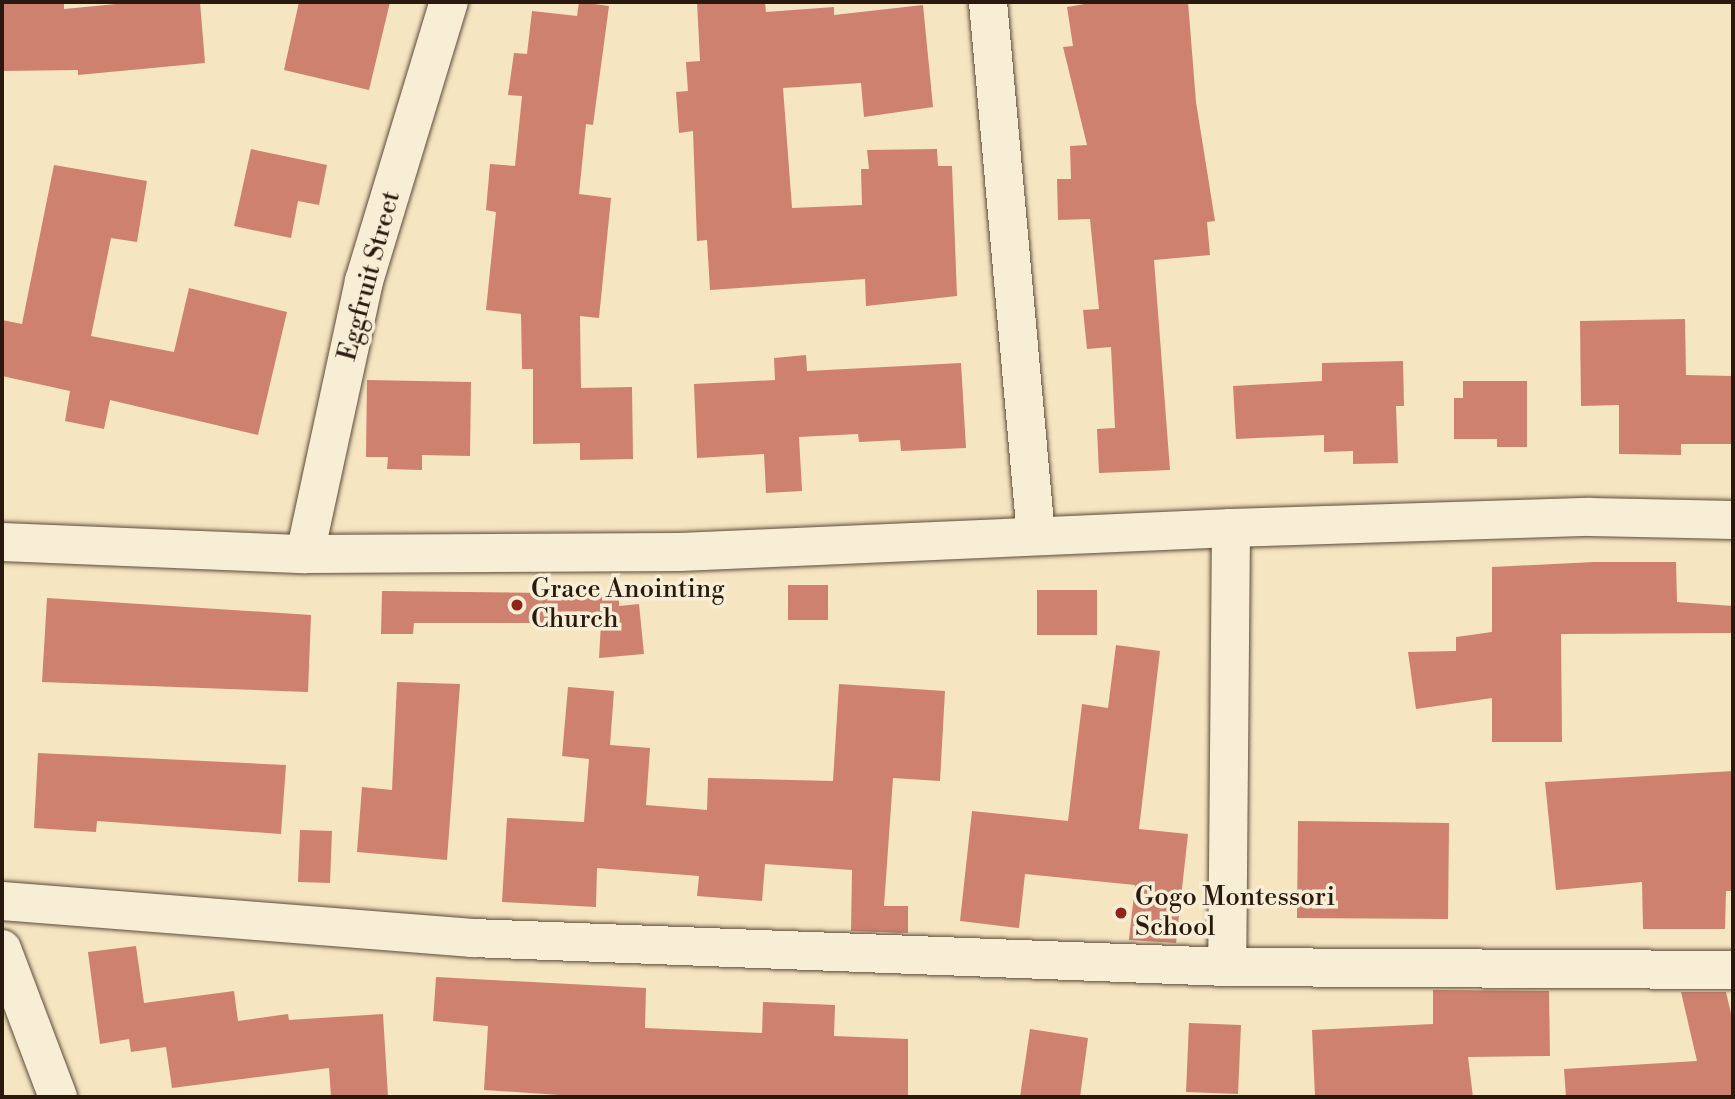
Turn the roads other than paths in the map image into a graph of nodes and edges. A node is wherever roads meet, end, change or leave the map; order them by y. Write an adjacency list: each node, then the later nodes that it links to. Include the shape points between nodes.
1 (449, 2): 7 (street, Eggfruit Street, via 364,281)
2 (988, 2): 5 (street)
3 (1733, 520): 4 (street, via 1590,517)
4 (1231, 528): 5 (street); 10 (street)
5 (1036, 536): 7 (street, via 680,552)
6 (2, 542): 7 (street)
7 (306, 554)
8 (2, 901): 10 (street, via 473,938)
9 (2, 949): 12 (street)
10 (1227, 967): 11 (street)
11 (1733, 970)
12 (58, 1097)

